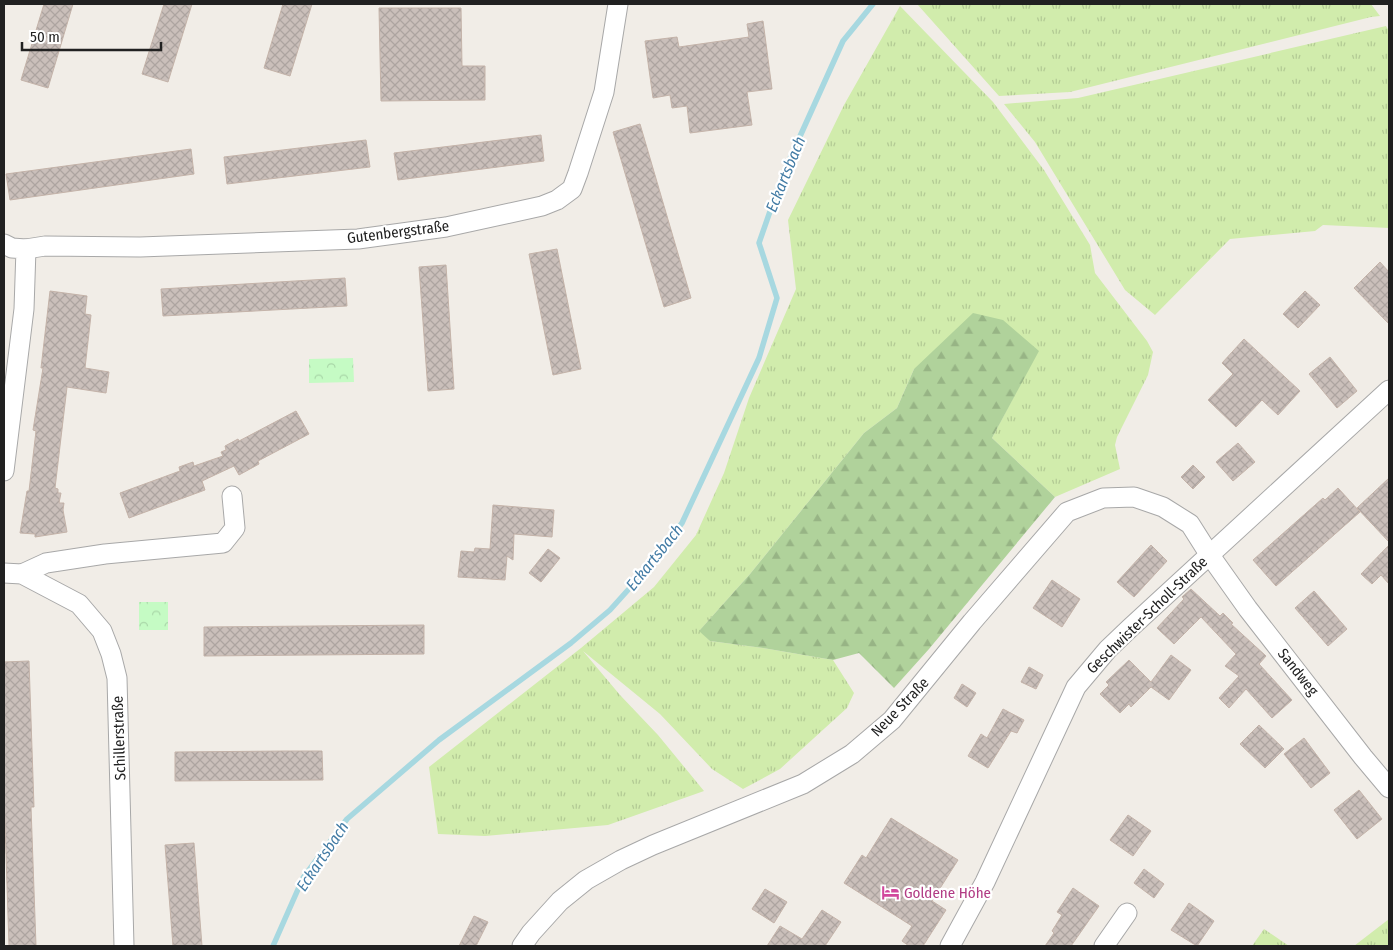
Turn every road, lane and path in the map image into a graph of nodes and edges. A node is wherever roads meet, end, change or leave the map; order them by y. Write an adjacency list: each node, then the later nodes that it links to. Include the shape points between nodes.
1 (618, 4): 3 (street, Gutenbergstraße, via 604,92 572,189 557,200 446,227 358,238)
2 (4, 244): 3 (street, Gutenbergstraße)
3 (26, 249): 5 (street, via 24,309)
4 (1389, 390): 7 (street, Geschwister-Scholl-Straße)
5 (4, 471)
6 (232, 496): 8 (street, Schillerstraße, via 235,528 223,543 63,560)
7 (1209, 554): 9 (street, Sandweg); 12 (street, Neue Straße, via 1190,524 1163,507 1134,497 1103,498 1067,512 892,720 852,754 803,784 653,845 586,880 560,901); 13 (street, Geschwister-Scholl-Straße, via 1108,649 1076,687 986,882)
8 (13, 573): 11 (street, Schillerstraße, via 78,604 102,631 111,654 117,678)
9 (1389, 788)
10 (1127, 913): 14 (street)
11 (124, 946)
12 (522, 946)
13 (950, 946)
14 (1104, 946)

